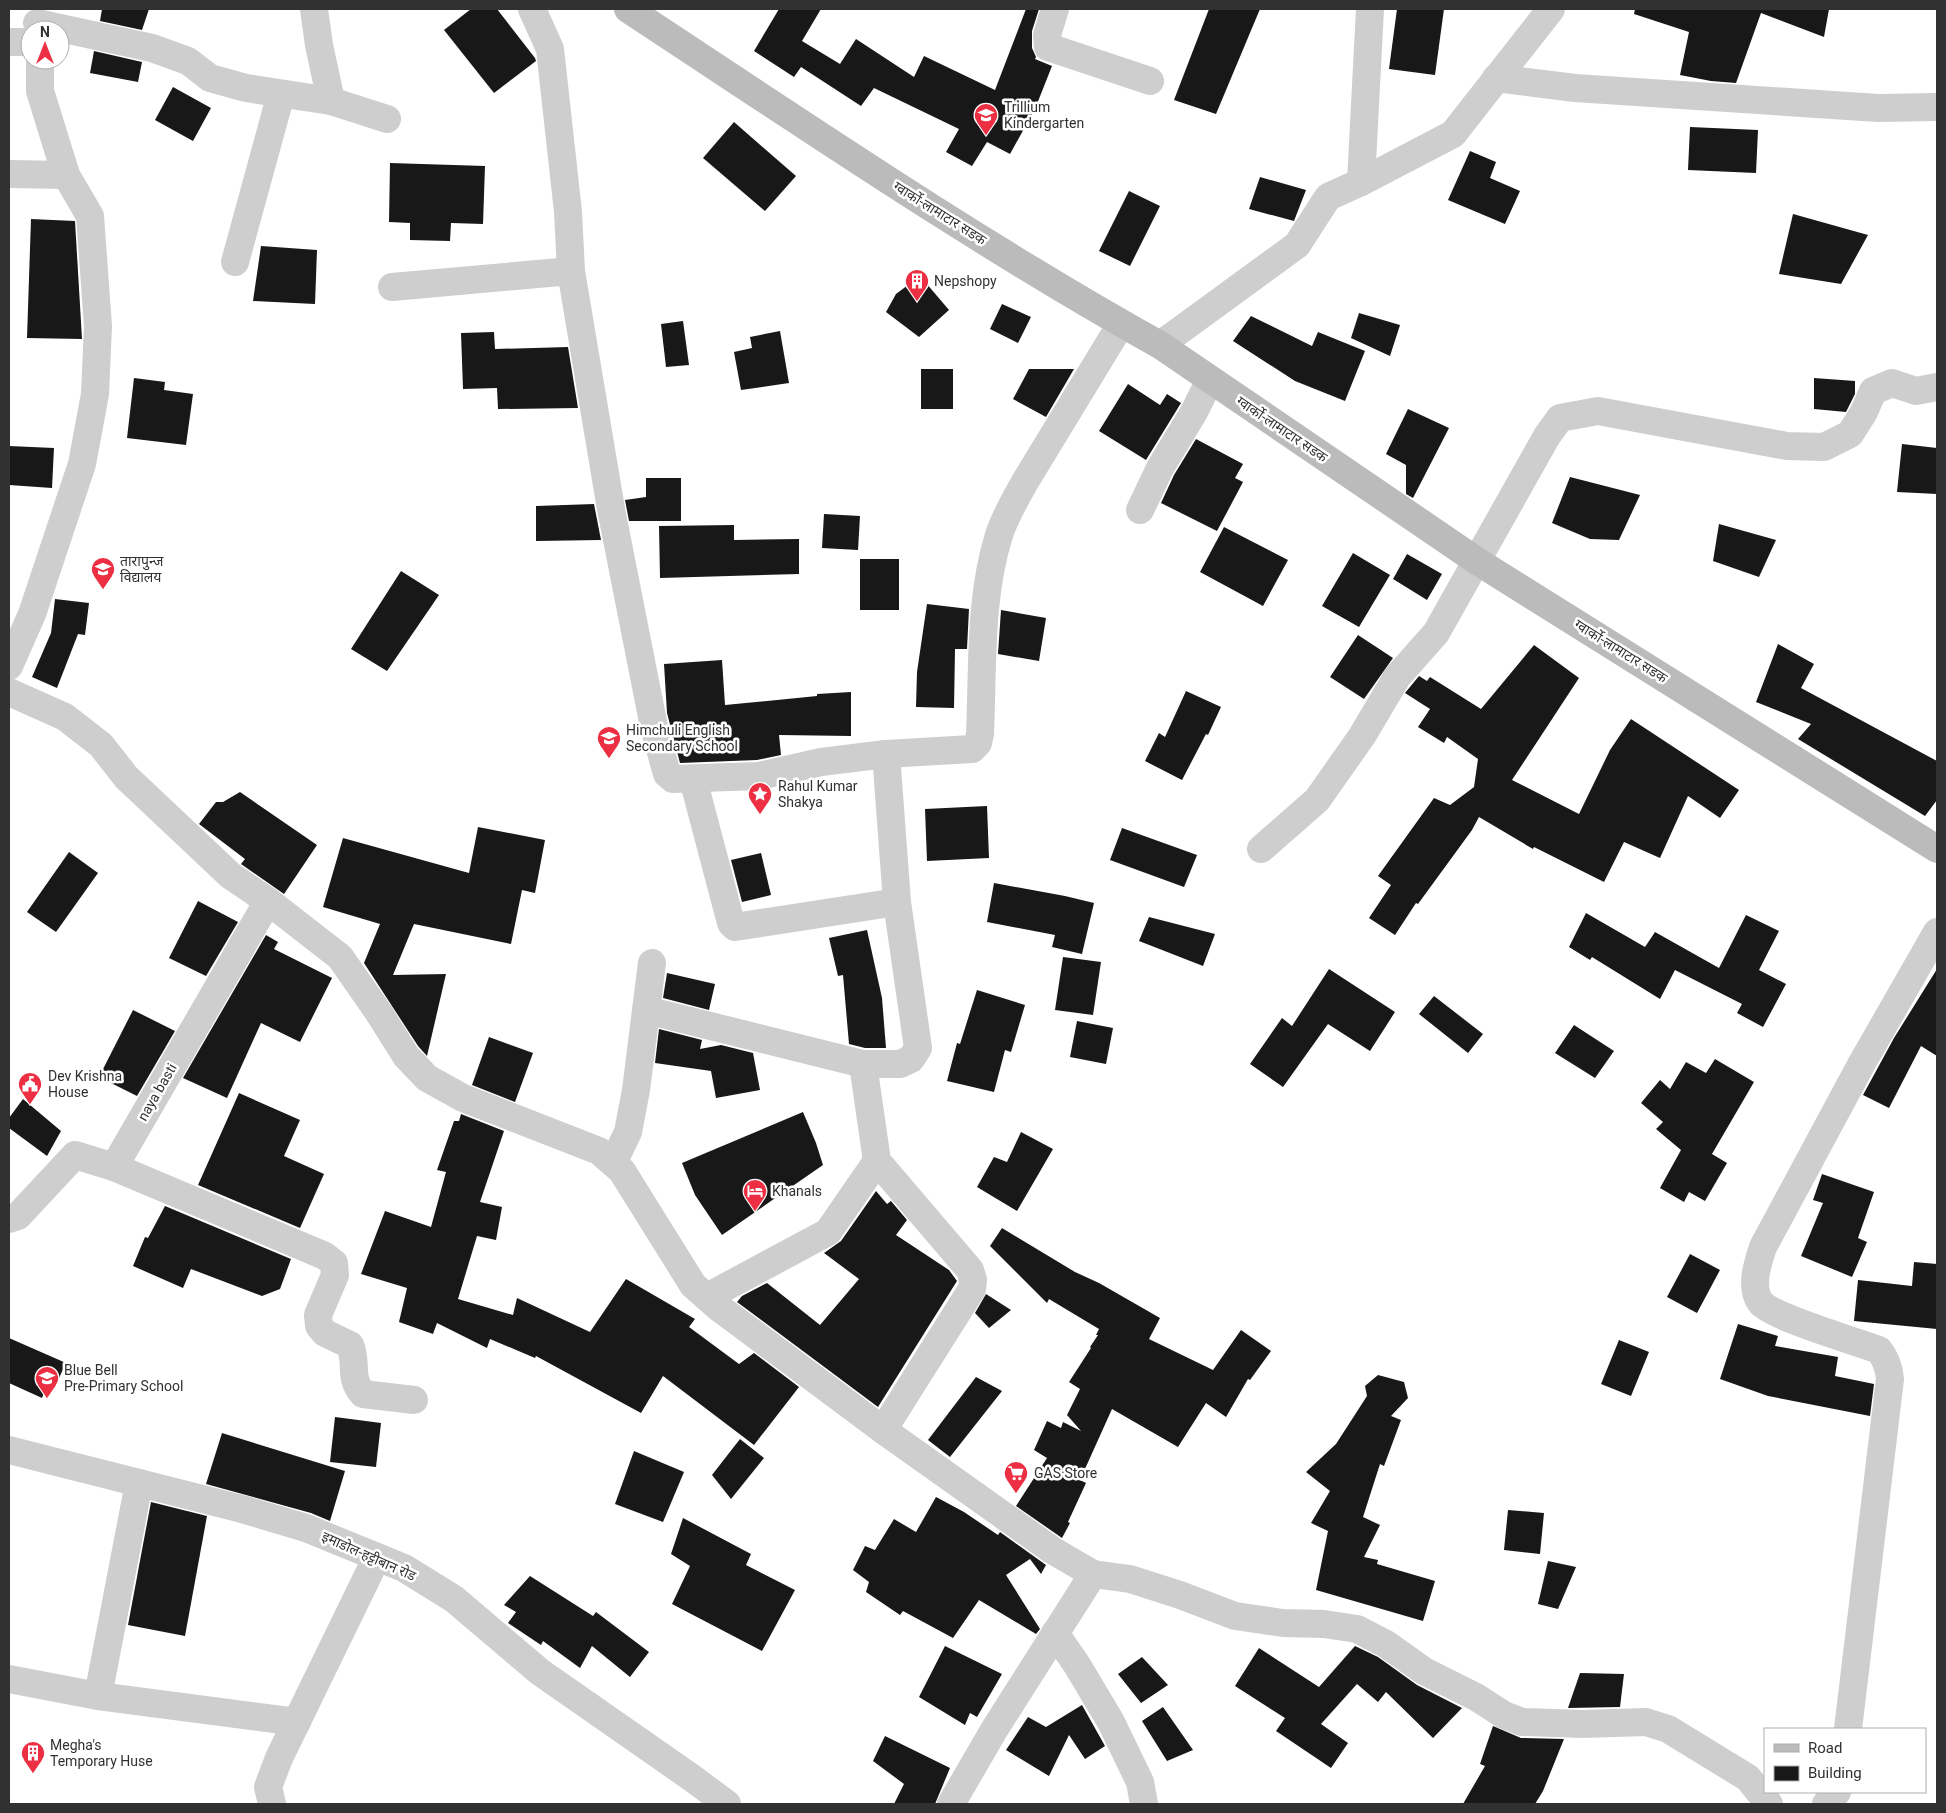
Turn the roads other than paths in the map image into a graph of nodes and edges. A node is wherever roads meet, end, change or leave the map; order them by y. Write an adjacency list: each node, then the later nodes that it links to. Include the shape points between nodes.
1 (314, 9): 14 (street)
2 (532, 9): 21 (street, via 550,49 568,212)
3 (628, 9): 23 (main road, ग्वार्को-लामाटार सडक, via 913,197)
4 (1055, 9): 12 (street, via 1047,35 1048,47)
5 (1370, 9): 19 (street)
6 (1551, 9): 11 (street)
7 (70, 32): 13 (street, via 152,48 188,61 210,78)
8 (20, 35): 9 (street)
9 (9, 42)
10 (40, 70): 18 (street, via 40,91)
11 (1496, 78): 15 (street, via 1575,88 1858,107); 19 (street, via 1454,134)
12 (1150, 81)
13 (281, 94): 14 (street); 20 (street)
14 (331, 102): 16 (street)
15 (1937, 107)
16 (387, 119)
17 (9, 174): 18 (street)
18 (66, 175): 29 (street, via 90,216 98,326 95,394 82,464 32,614)
19 (1361, 182): 24 (street, via 1328,197 1297,245)
20 (235, 262)
21 (571, 271): 22 (street); 32 (street, via 611,509 654,728 667,774 673,778)
22 (392, 287)
23 (1121, 324): 24 (main road, ग्वार्को-लामाटार सडक); 31 (street, via 1026,480 999,535 986,592 978,743 966,751)
24 (1160, 345): 25 (main road, ग्वार्को-लामाटार सडक)
25 (1210, 380): 27 (street); 28 (main road, ग्वार्को-लामाटार सडक)
26 (1937, 387): 28 (street, via 1916,391 1892,382 1873,391 1850,434 1824,448 1787,446 1598,411 1560,418)
27 (1140, 510)
28 (1477, 561): 33 (main road, ग्वार्को-लामाटार सडक); 34 (street, via 1436,633 1396,677 1362,736 1317,800)
29 (9, 666)
30 (9, 692): 35 (street, via 65,717 101,745 126,776 224,870)
31 (886, 754): 32 (street, via 821,762 759,776); 36 (street)
32 (693, 779): 36 (street, via 734,927)
33 (1937, 848)
34 (1261, 849)
35 (268, 901): 42 (street, via 340,958 406,1056 427,1078 463,1098 599,1151); 43 (street, naya basti)
36 (897, 902): 40 (street, via 918,1048 911,1059 900,1064)
37 (1937, 932): 56 (street, via 1819,1142 1763,1247 1756,1271 1756,1288 1761,1302 1776,1313 1879,1350 1890,1369)
38 (652, 963): 39 (street)
39 (646, 1010): 40 (street); 42 (street, via 628,1132)
40 (862, 1064): 41 (street)
41 (877, 1161): 45 (street, via 828,1232); 47 (street, via 970,1270 973,1280 972,1289)
42 (613, 1163): 45 (street, via 622,1171 693,1285)
43 (114, 1167): 44 (street, via 75,1155 18,1216); 46 (street, via 325,1256 334,1263 335,1275 318,1315 319,1326 326,1333 350,1344 354,1352 356,1386 362,1394)
44 (9, 1219)
45 (707, 1298): 47 (street)
46 (414, 1400)
47 (883, 1430): 51 (street, via 1052,1550)
48 (9, 1450): 49 (street, इमाडोल-हट्टीबान रोड)
49 (139, 1483): 50 (street, इमाडोल-हट्टीबान रोड, via 297,1526); 54 (street)
50 (377, 1557): 55 (street); 59 (street, इमाडोल-हट्टीबान रोड, via 404,1568 454,1599 540,1672)
51 (1093, 1574): 52 (street); 62 (street, via 1130,1580 1235,1616 1357,1629 1386,1644 1424,1671 1522,1722 1646,1722 1668,1729 1748,1778)
52 (1055, 1633): 60 (street); 61 (street, via 1111,1722 1140,1782)
53 (9, 1679): 54 (street)
54 (98, 1696): 55 (street)
55 (297, 1722): 58 (street, via 268,1787)
56 (1848, 1728)
57 (1836, 1793): 63 (street)
58 (272, 1804)
59 (727, 1804)
60 (951, 1804)
61 (1144, 1804)
62 (1769, 1804)
63 (1826, 1804)

